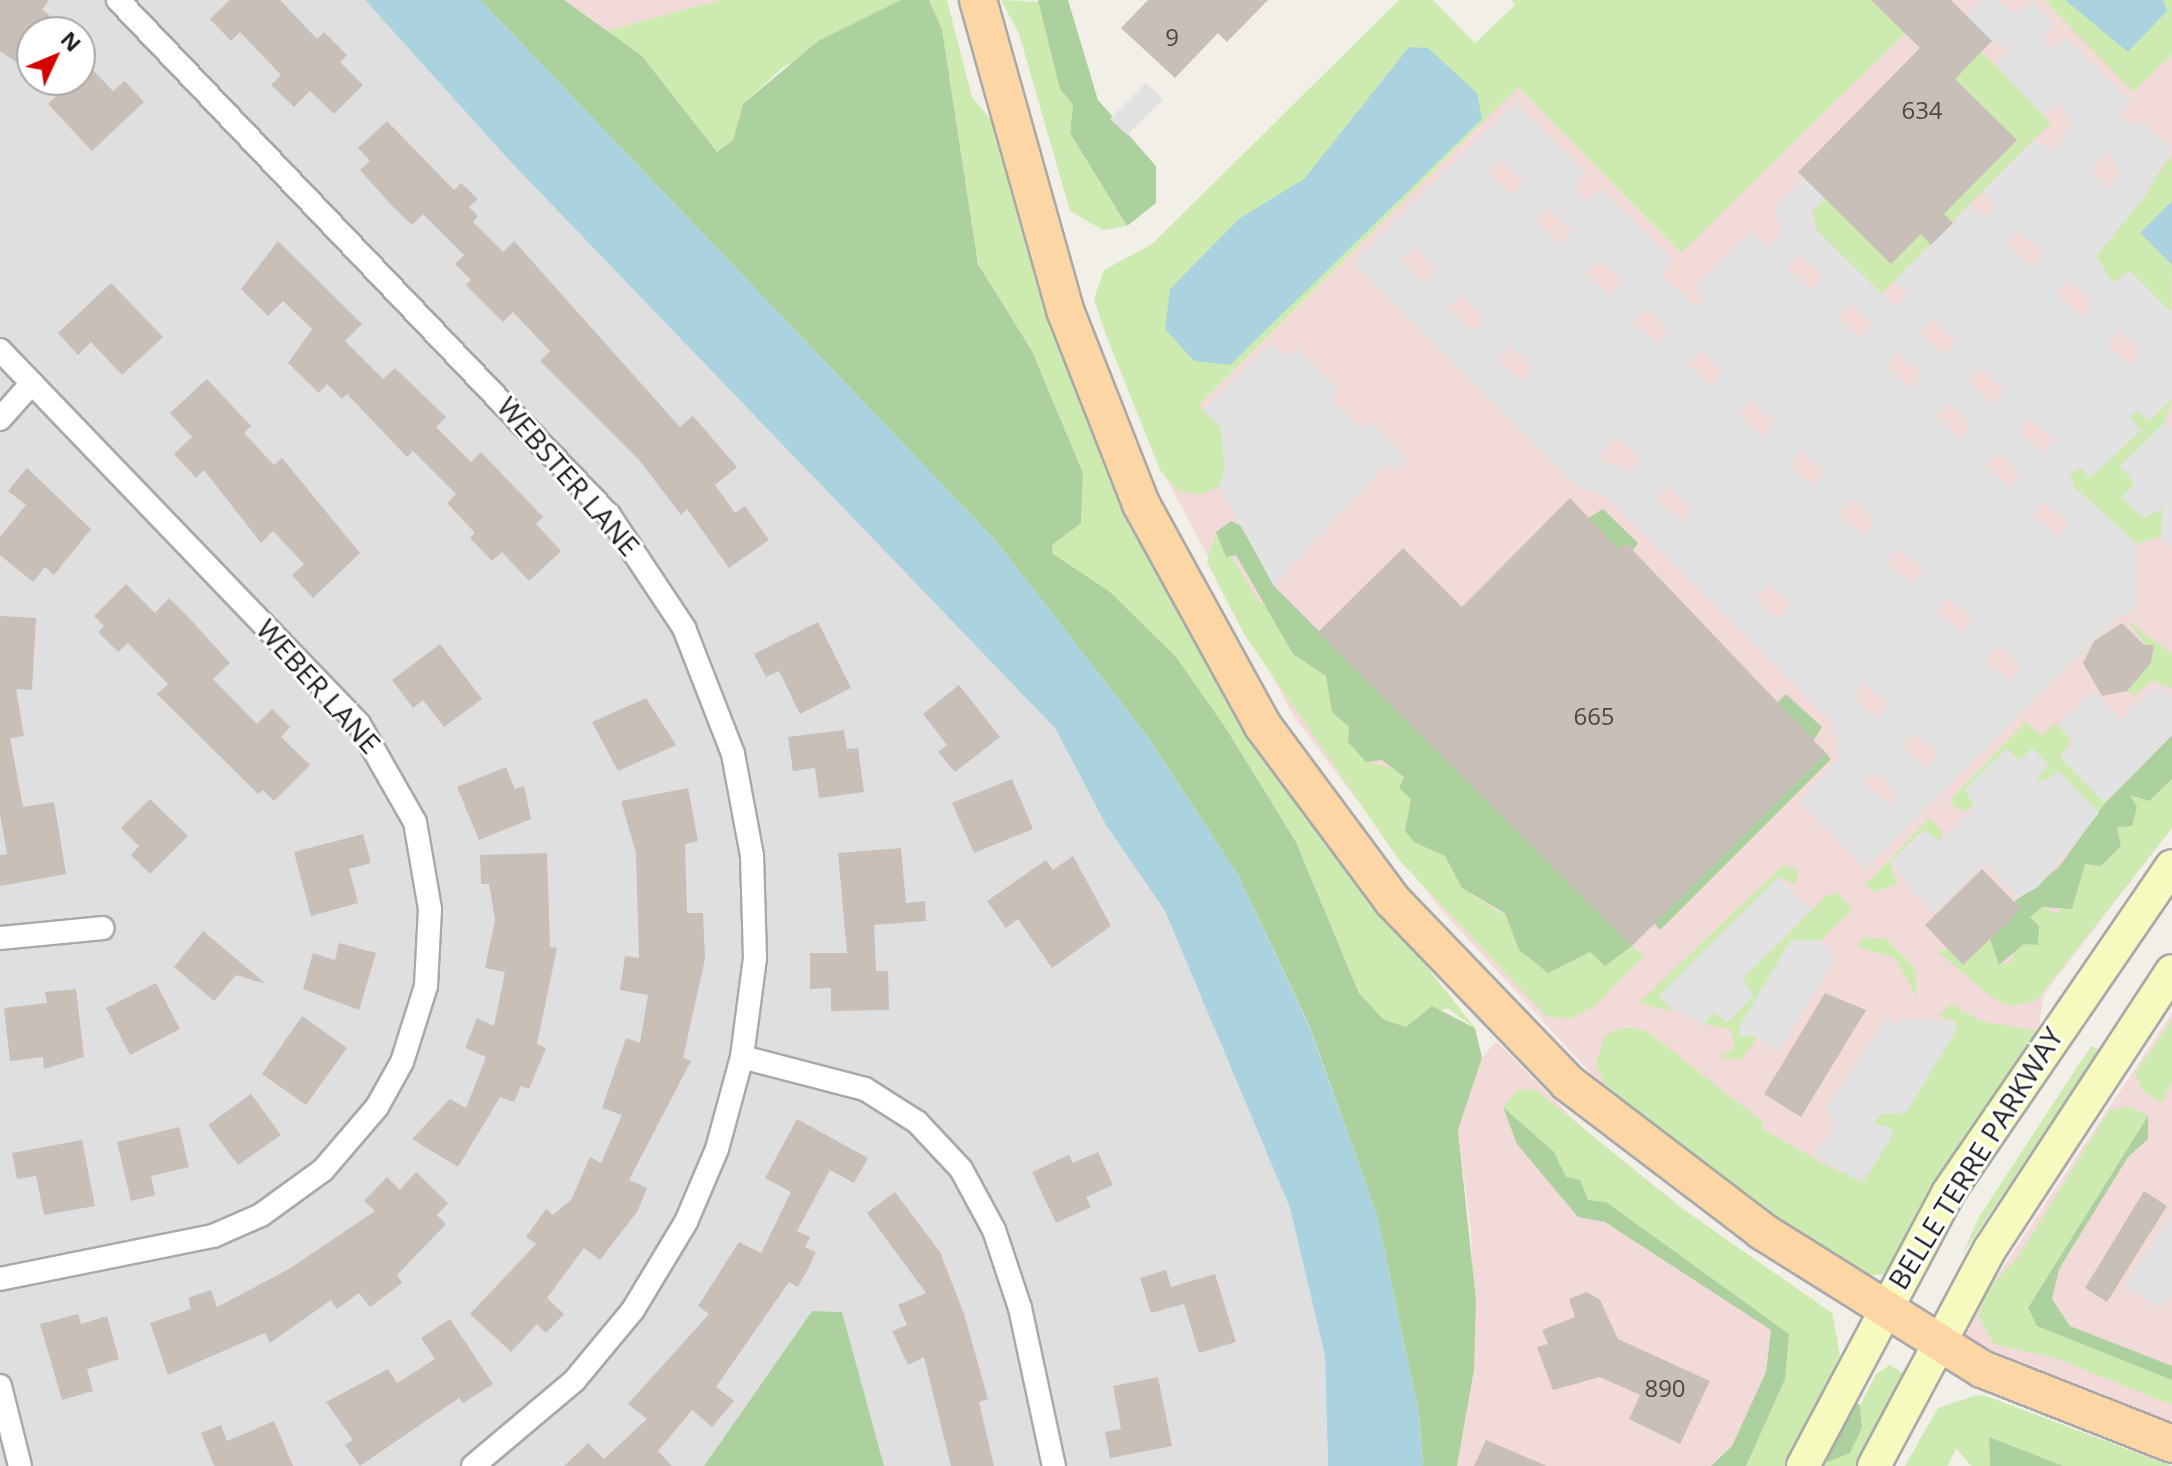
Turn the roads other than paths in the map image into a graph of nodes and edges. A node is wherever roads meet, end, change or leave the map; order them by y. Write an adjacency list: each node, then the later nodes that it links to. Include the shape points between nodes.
1 (118, 0): 10 (street, WEBSTER LANE, via 586,488 668,598 718,711 748,825 756,930)
2 (978, 0): 12 (main road, via 1061,298 1105,420 1191,605 1289,764 1392,900 1550,1067 1702,1189)
3 (0, 350): 4 (street, WEBER LANE)
4 (32, 383): 5 (street); 11 (street, WEBER LANE, via 377,749 405,797 423,851 429,962 411,1037 377,1107 334,1160 283,1202 193,1242)
5 (0, 419)
6 (2172, 866): 12 (main road, BELLE TERRE PARKWAY, via 2033,1061)
7 (103, 928): 8 (street)
8 (0, 938)
9 (2172, 971): 13 (main road, via 2061,1133)
10 (742, 1057): 17 (street, WEBSTER LANE, via 704,1184 653,1283 574,1381); 18 (street, via 865,1089 917,1122 961,1169 994,1230 1020,1308)
11 (0, 1279)
12 (1882, 1307): 13 (main road); 19 (main road, BELLE TERRE PARKWAY)
13 (1936, 1340): 15 (main road, via 1982,1369); 20 (main road)
14 (0, 1386): 16 (street)
15 (2172, 1444)
16 (20, 1466)
17 (473, 1466)
18 (1054, 1466)
19 (1803, 1466)
20 (1874, 1466)

